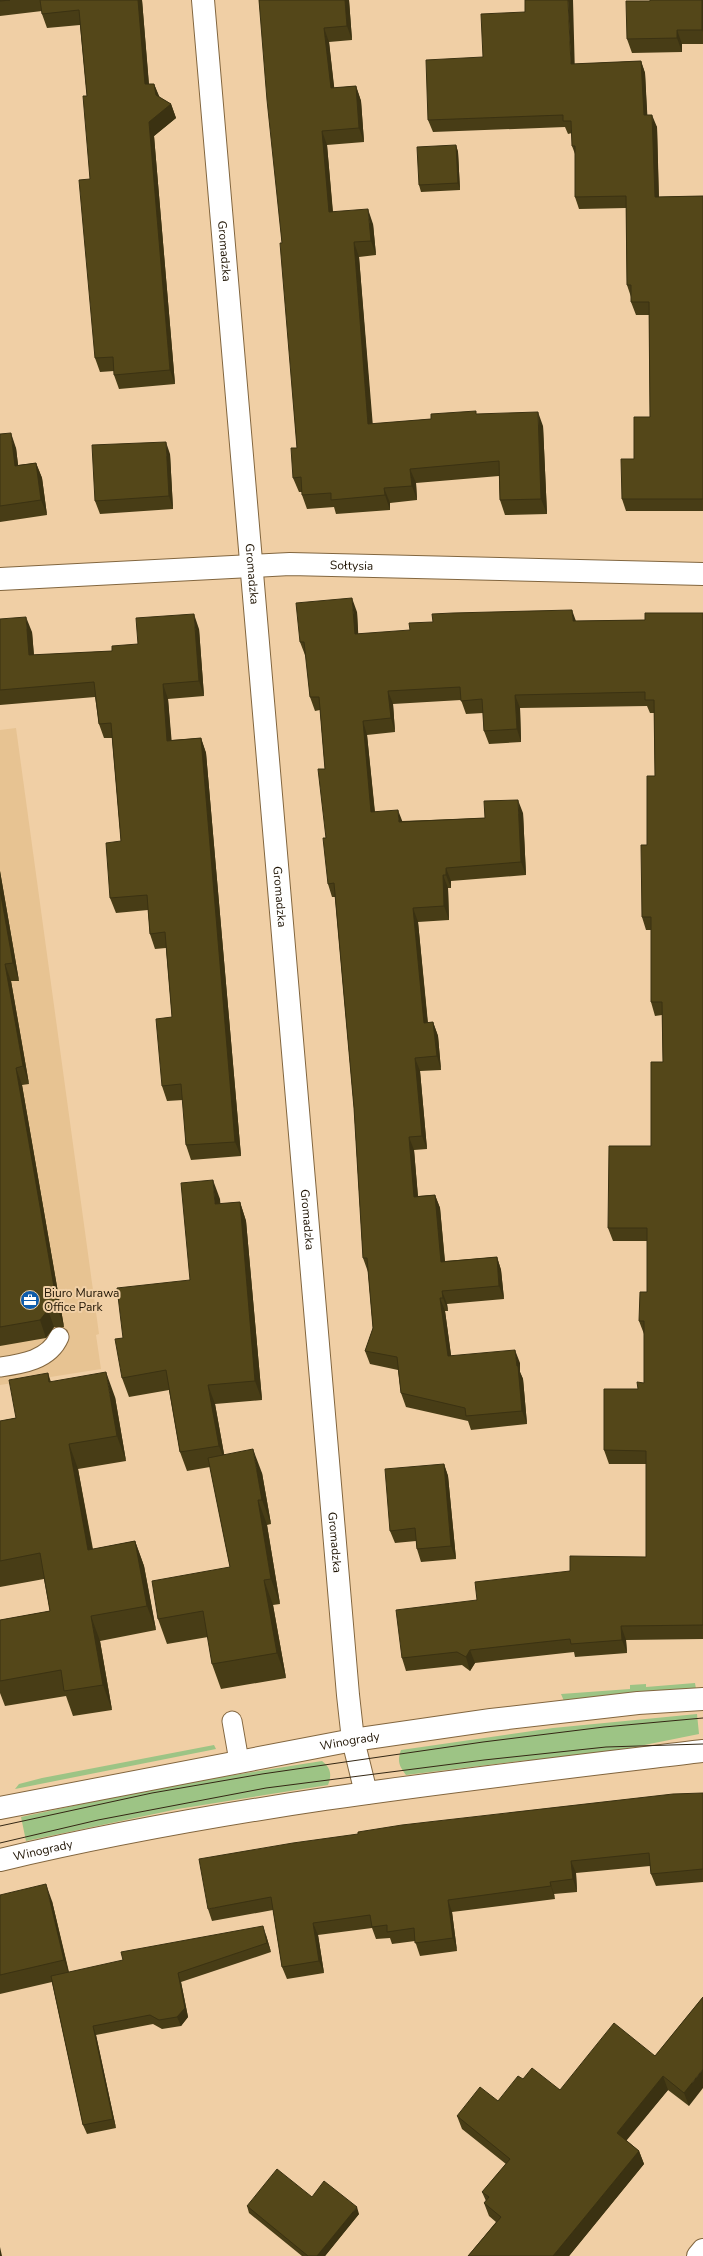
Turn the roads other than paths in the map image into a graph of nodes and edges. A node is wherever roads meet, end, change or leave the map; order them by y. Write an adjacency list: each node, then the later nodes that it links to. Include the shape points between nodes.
1 (203, 0): 2 (street, Gromadzka)
2 (250, 565): 3 (street, Sołtysia); 4 (street, Sołtysia); 9 (street, Gromadzka)
3 (703, 574)
4 (0, 579)
5 (59, 1337): 6 (lane, via 41,1356 21,1364)
6 (0, 1367)
7 (703, 1699): 9 (street, Winogrady, via 638,1703 491,1720)
8 (232, 1722): 11 (lane)
9 (353, 1740): 11 (street, Winogrady); 12 (street, Gromadzka)
10 (703, 1751): 12 (street, Winogrady)
11 (239, 1762): 13 (street, Winogrady)
12 (366, 1793): 14 (street, Winogrady, via 161,1826)
13 (2, 1806)
14 (0, 1860)
15 (703, 2250): 16 (street)
16 (698, 2256)

